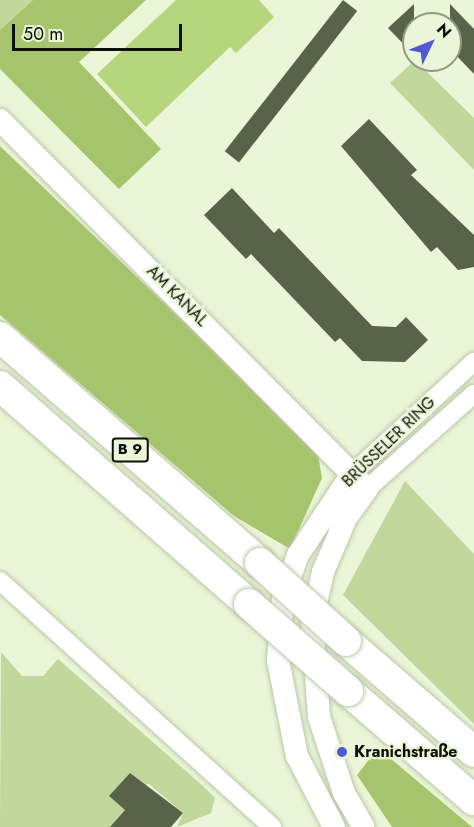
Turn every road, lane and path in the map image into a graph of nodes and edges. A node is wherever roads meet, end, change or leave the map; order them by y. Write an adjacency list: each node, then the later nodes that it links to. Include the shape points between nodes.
1 (0, 120): 6 (street, AM KANAL)
2 (0, 337): 8 (highway, B 9, bridge)
3 (472, 368): 6 (street, BRÜSSELER RING)
4 (0, 386): 9 (highway, B 9, bridge)
5 (474, 394): 6 (street, BRÜSSELER RING)
6 (359, 482): 11 (street, BRÜSSELER RING, via 298,555 283,596 278,660 288,726 297,756); 12 (street, BRÜSSELER RING, via 323,572 312,621 319,717 344,793)
7 (0, 581): 10 (street)
8 (474, 752)
9 (474, 800)
10 (272, 827)
11 (334, 827)
12 (364, 827)

